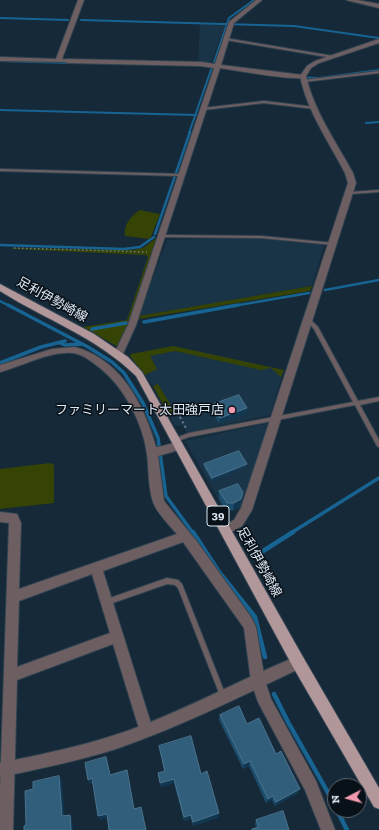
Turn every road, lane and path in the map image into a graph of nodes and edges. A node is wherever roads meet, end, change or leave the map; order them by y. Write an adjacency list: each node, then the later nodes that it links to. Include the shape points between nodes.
1 (81, 0): 10 (street)
2 (259, 0): 6 (street, via 235,19)
3 (349, 0): 4 (street)
4 (357, 1): 5 (street)
5 (379, 6)
6 (226, 39): 8 (lane); 11 (street)
7 (379, 41): 8 (street)
8 (333, 57): 13 (street, via 312,65)
9 (0, 59): 10 (street)
10 (59, 60): 11 (street)
11 (217, 65): 13 (street); 15 (street)
12 (379, 72): 13 (lane)
13 (304, 79): 14 (street)
14 (315, 108): 15 (lane, via 264,102); 19 (street, via 349,173 352,183)
15 (203, 109): 17 (street)
16 (0, 170): 17 (lane)
17 (181, 175): 20 (street)
18 (379, 190): 19 (lane)
19 (350, 193): 21 (street)
20 (162, 236): 21 (lane, via 261,237); 23 (street)
21 (334, 244): 25 (street)
22 (14, 248): 23 (path)
23 (156, 253): 26 (street, via 132,325)
24 (0, 287): 26 (main road, 足利伊勢崎線 / 39, via 22,302)
25 (308, 320): 29 (lane, via 316,328); 31 (street)
26 (119, 354): 33 (main road, 足利伊勢崎線 / 39, via 141,377)
27 (0, 369): 35 (street, via 52,352 83,352 103,365 124,386)
28 (379, 399): 29 (lane)
29 (357, 403): 31 (lane); 34 (lane)
30 (180, 416): 32 (path)
31 (277, 418): 33 (lane, via 189,434); 37 (street, via 246,510 238,523)
32 (188, 432)
33 (176, 443): 35 (street); 37 (main road, 足利伊勢崎線 / 39)
34 (379, 445)
35 (158, 452): 38 (street, via 157,498 164,511)
36 (0, 517): 40 (street, via 9,516 14,519)
37 (226, 530): 43 (main road, 足利伊勢崎線 / 39)
38 (185, 536): 39 (street); 45 (street, via 247,621)
39 (96, 568): 40 (street); 41 (street)
40 (13, 597): 44 (street)
41 (106, 602): 42 (street); 46 (lane, via 167,581 176,582 180,586)
42 (117, 637): 44 (street); 47 (street)
43 (298, 662): 45 (street); 49 (main road, 足利伊勢崎線 / 39)
44 (10, 676): 48 (street)
45 (258, 681): 46 (street); 51 (street, via 265,702 311,786)
46 (223, 696): 47 (street)
47 (146, 730): 48 (street, via 91,749)
48 (4, 769): 50 (street)
49 (379, 802)
50 (6, 830)
51 (328, 830)

